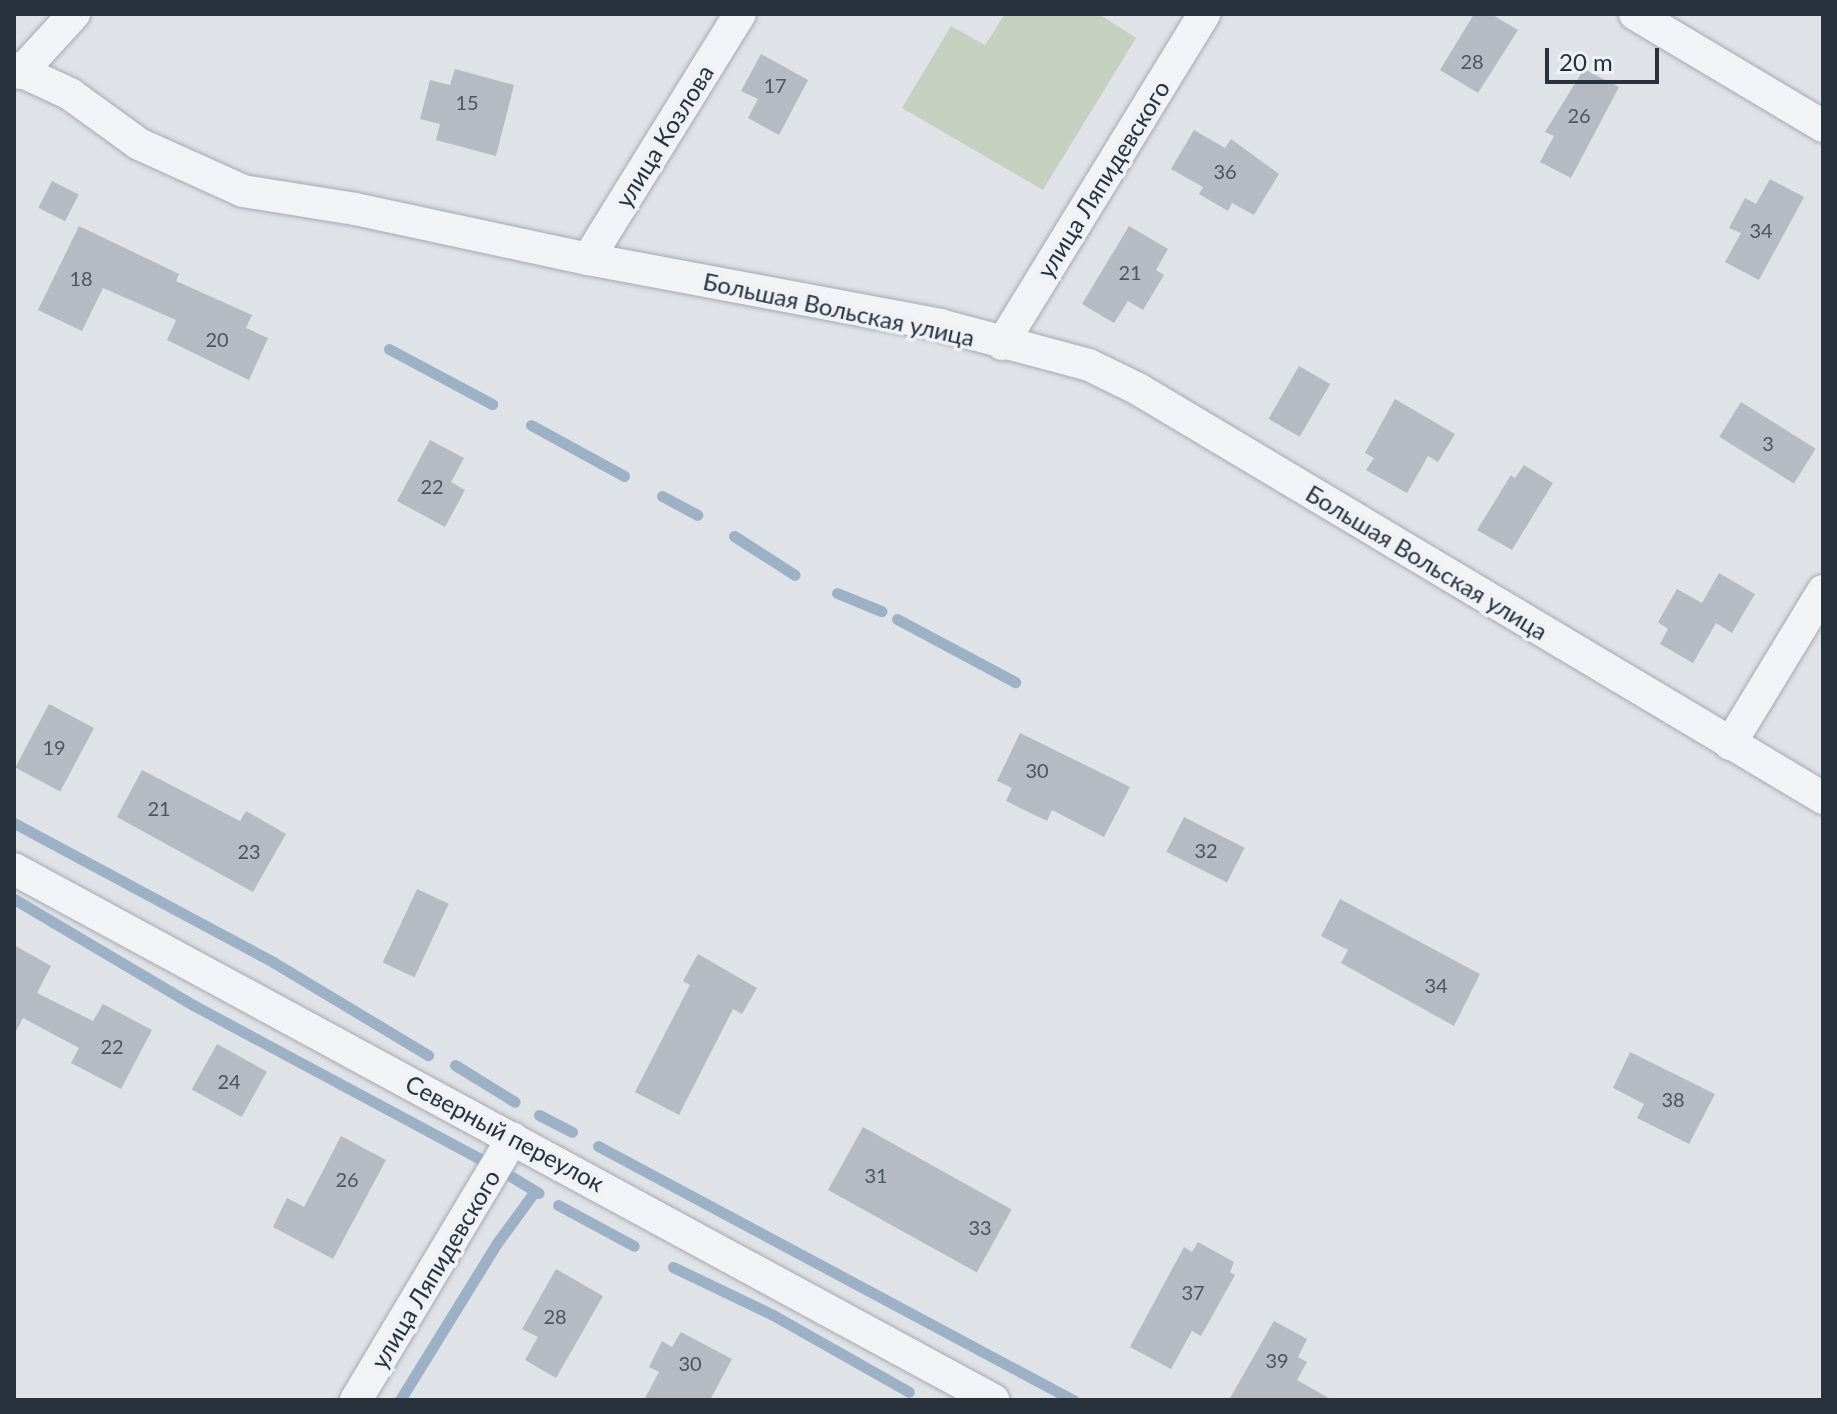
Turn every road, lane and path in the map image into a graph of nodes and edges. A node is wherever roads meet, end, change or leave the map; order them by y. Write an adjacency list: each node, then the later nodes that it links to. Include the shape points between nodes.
1 (74, 14): 5 (street)
2 (740, 14): 7 (street, улица Козлова)
3 (1204, 14): 8 (street, улица Ляпидевского)
4 (1635, 14): 6 (street)
5 (17, 71): 7 (street, Большая Вольская улица, via 70,94 139,144 243,191)
6 (1823, 126)
7 (588, 259): 8 (street, Большая Вольская улица, via 940,325)
8 (1002, 344): 10 (street, Большая Вольская улица, via 1089,365 1138,389)
9 (1823, 591): 10 (street)
10 (1730, 744): 11 (street, Большая Вольская улица)
11 (1823, 798)
12 (14, 869): 13 (street, Северный переулок)
13 (513, 1138): 14 (street, улица Ляпидевского); 15 (street, Северный переулок)
14 (356, 1400)
15 (993, 1400)

